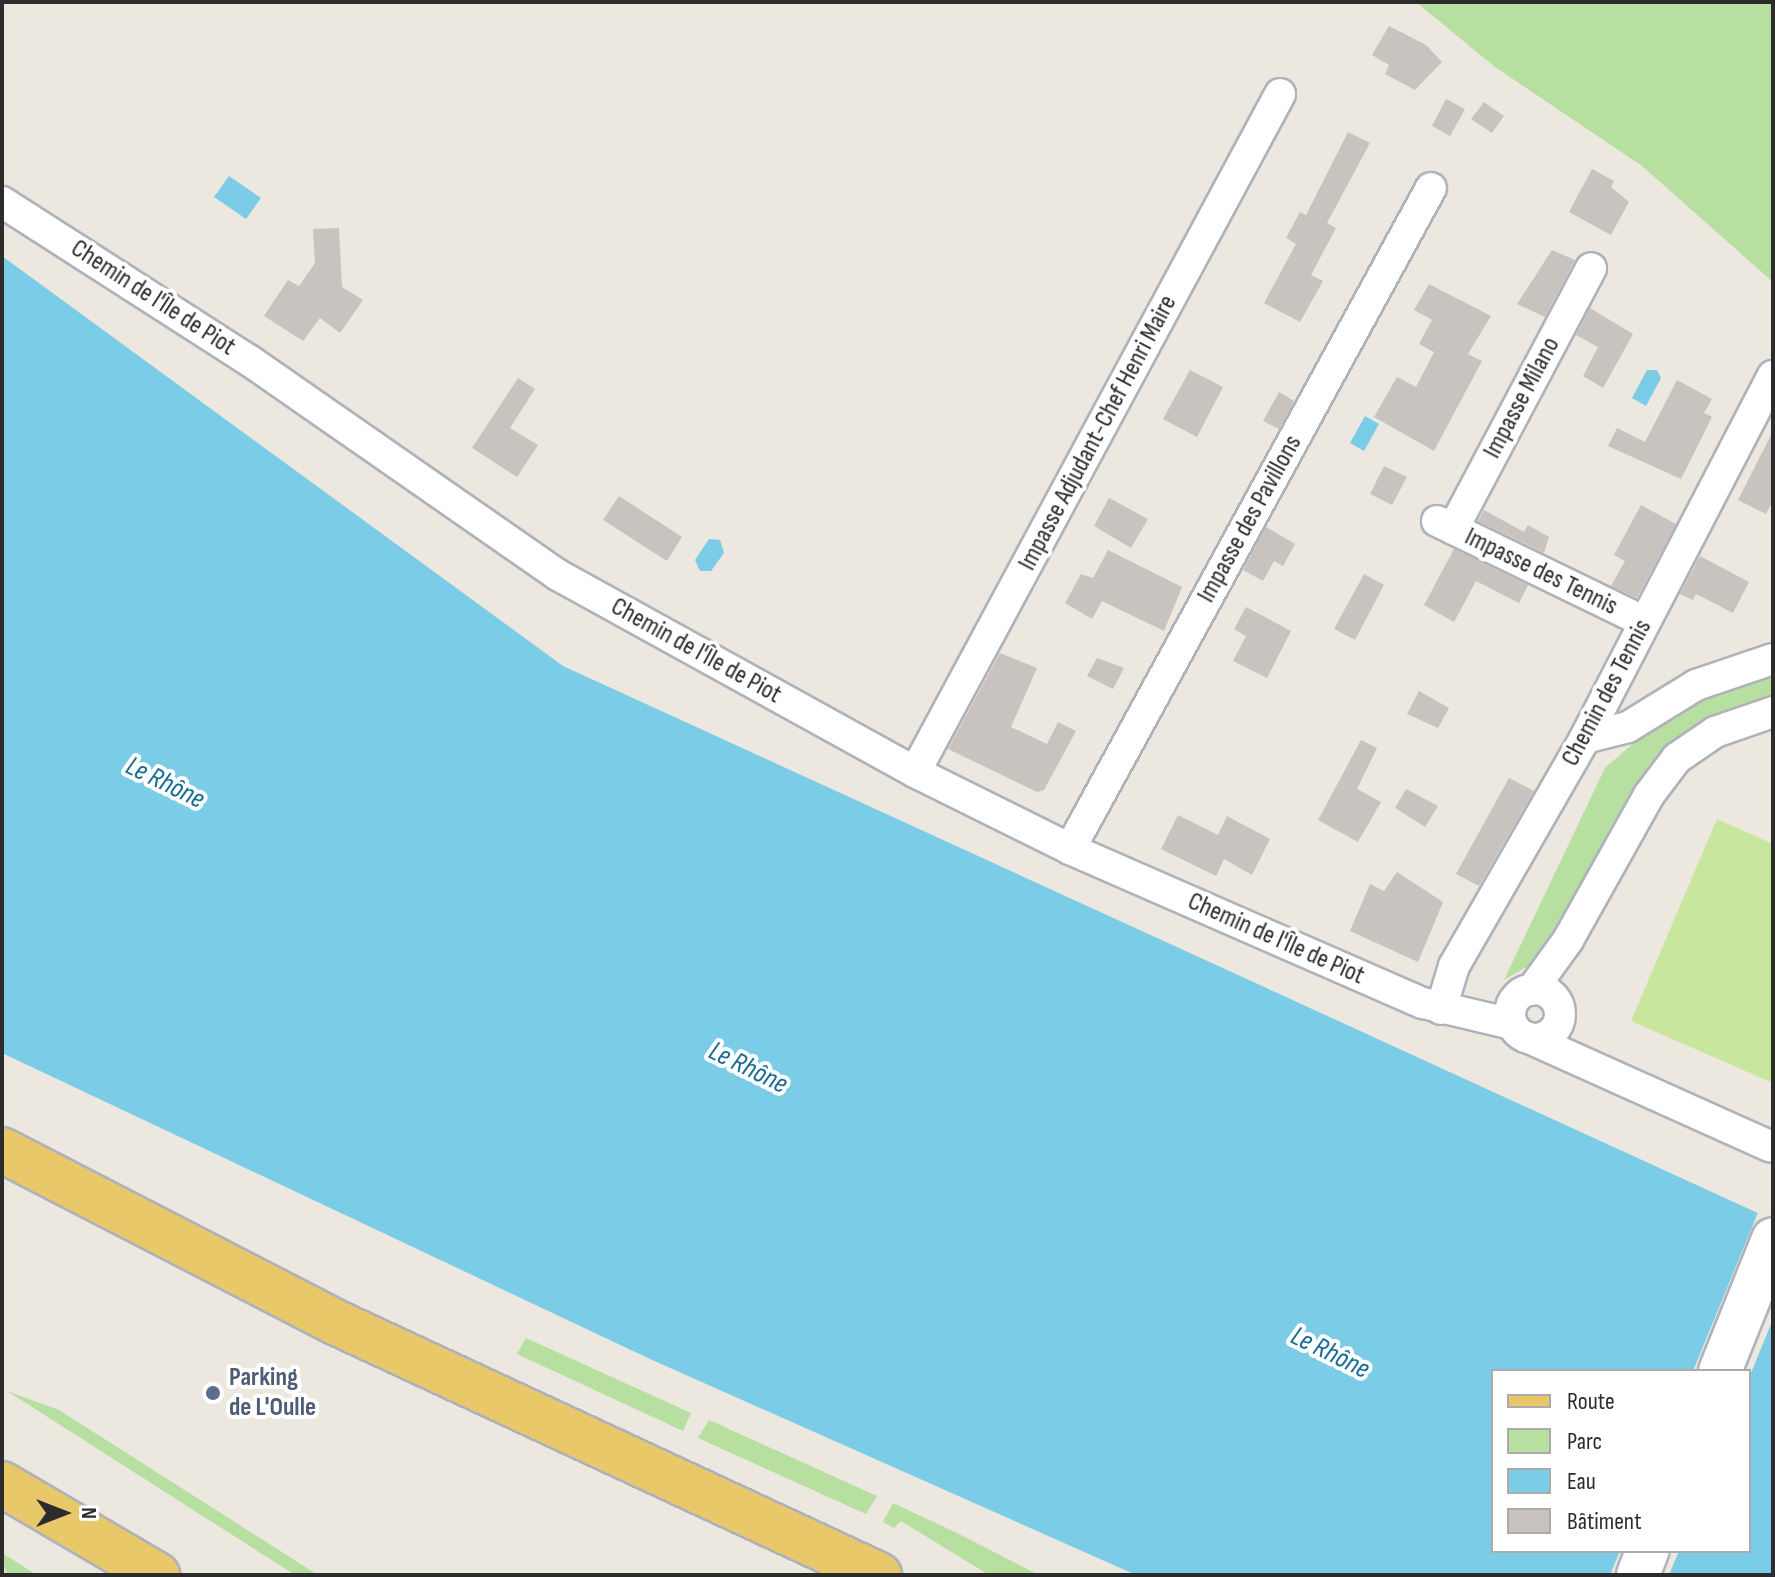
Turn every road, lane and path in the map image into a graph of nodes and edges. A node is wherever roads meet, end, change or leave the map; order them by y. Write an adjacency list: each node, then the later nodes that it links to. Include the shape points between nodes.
1 (1280, 94): 11 (street, Impasse Adjudant-Chef Henri Maire)
2 (1431, 188): 12 (street, Impasse des Pavillons)
3 (2, 202): 11 (street, Chemin de l'Île de Piot, via 250,361 558,575)
4 (1591, 268): 6 (street, Impasse Milano)
5 (1773, 376): 7 (street, Chemin des Tennis)
6 (1445, 525): 7 (street, Impasse des Tennis)
7 (1645, 622): 10 (street, Chemin des Tennis)
8 (1773, 659): 10 (street, via 1696,685 1628,727)
9 (1773, 712): 14 (street, via 1715,732 1677,758 1626,833)
10 (1585, 738): 13 (street, Chemin des Tennis, via 1454,966)
11 (915, 772): 12 (street, Chemin de l'Île de Piot)
12 (1070, 849): 13 (street, Chemin de l'Île de Piot)
13 (1441, 1009): 14 (street, Chemin de l'Île de Piot)
14 (1535, 1012): 15 (street, Chemin de l'Île de Piot, via 1627,1086)
15 (1771, 1147)
16 (2, 1150): 18 (main road)
17 (2, 1157): 18 (main road)
18 (51, 1175): 26 (main road, via 335,1322)
19 (1773, 1239): 20 (main road)
20 (1721, 1369)
21 (2, 1472): 23 (main road)
22 (2, 1484): 23 (main road)
23 (45, 1506): 25 (main road)
24 (1646, 1553): 27 (main road)
25 (157, 1575)
26 (879, 1575)
27 (1638, 1575)

